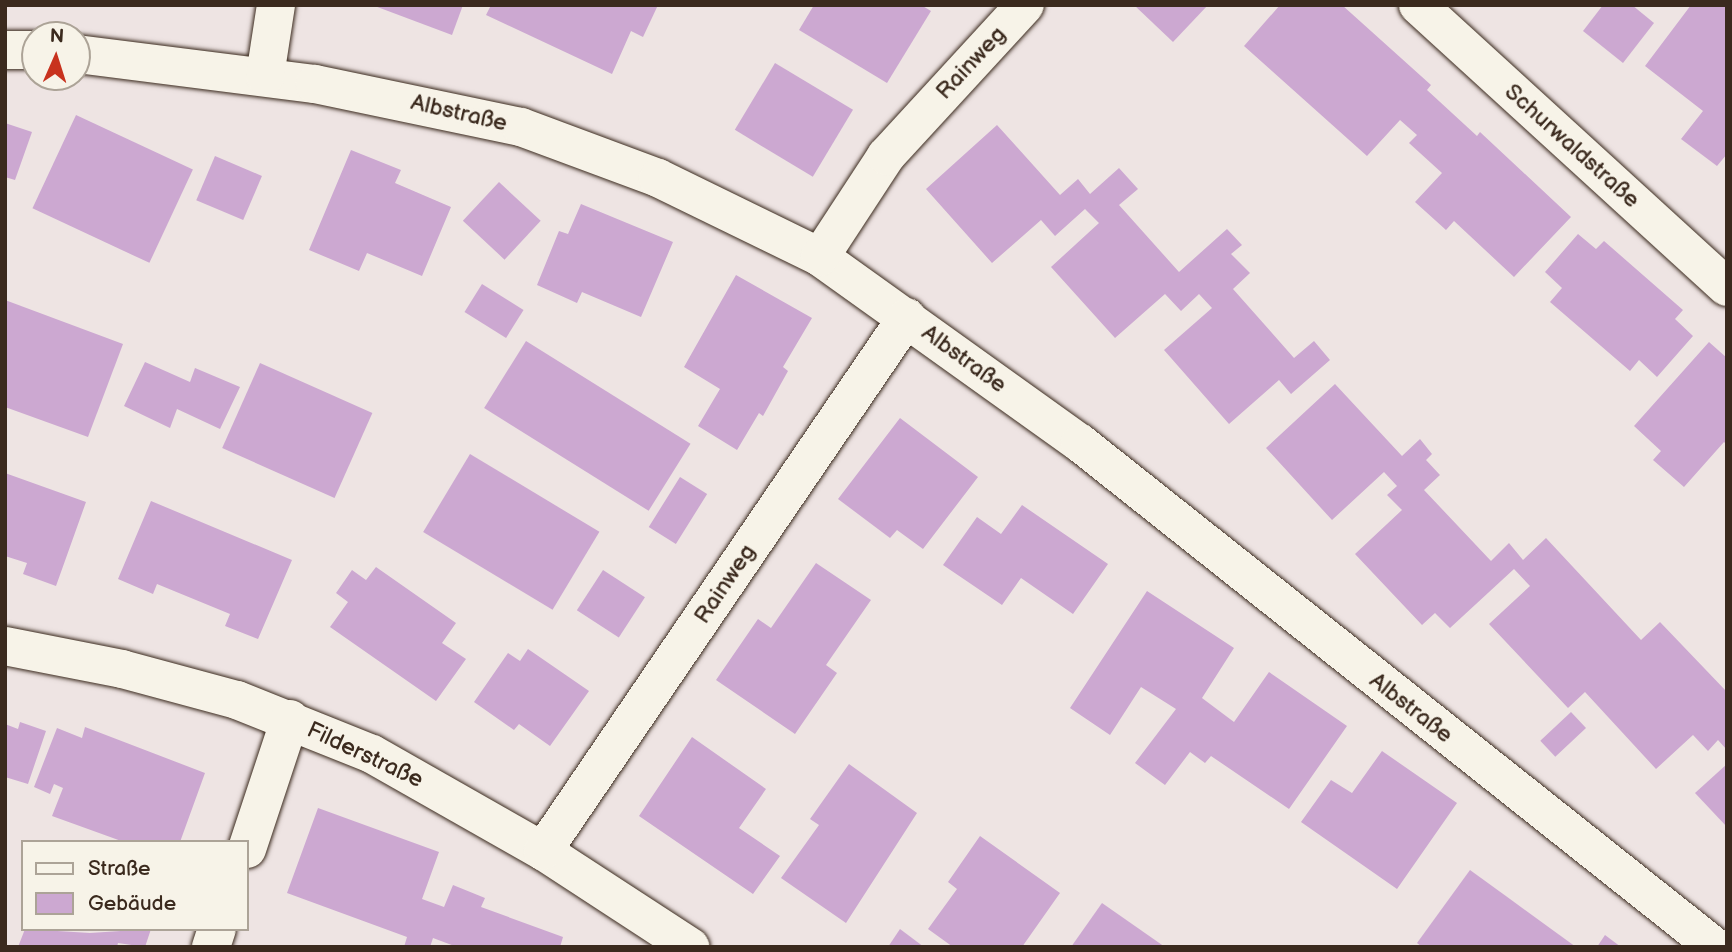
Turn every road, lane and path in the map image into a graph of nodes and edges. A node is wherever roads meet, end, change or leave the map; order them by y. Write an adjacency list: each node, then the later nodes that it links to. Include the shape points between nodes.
1 (276, 5): 5 (street)
2 (1025, 5): 6 (street, Rainweg, via 886,156)
3 (1418, 5): 7 (street, Schurwaldstraße)
4 (91, 56): 5 (street, Albstraße)
5 (265, 76): 6 (street, Albstraße, via 454,110 554,138 718,205)
6 (820, 257): 8 (street, Albstraße)
7 (1727, 287)
8 (908, 317): 12 (street, Rainweg); 14 (street, Albstraße, via 1080,443)
9 (5, 646): 10 (street, Filderstraße, via 180,684)
10 (290, 719): 11 (street); 12 (street, Filderstraße, via 414,775)
11 (248, 846)
12 (543, 851): 13 (street, Filderstraße)
13 (690, 947)
14 (1716, 947)

